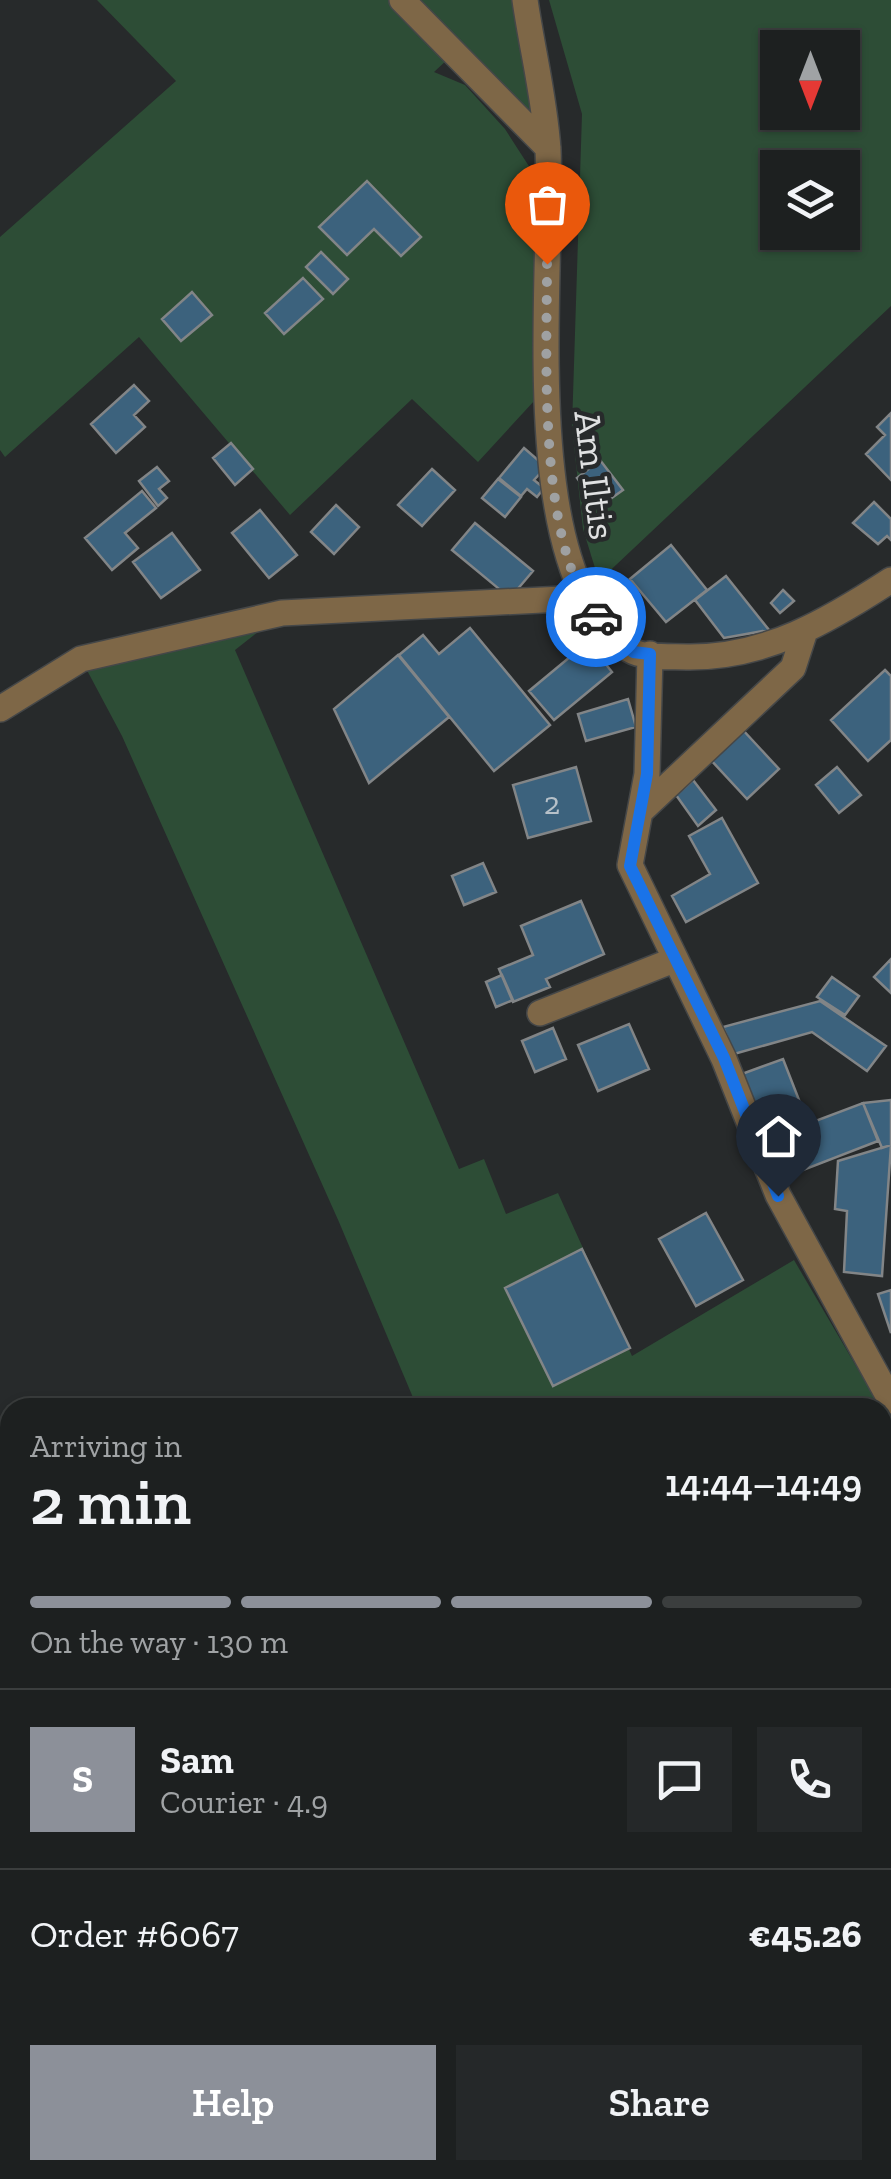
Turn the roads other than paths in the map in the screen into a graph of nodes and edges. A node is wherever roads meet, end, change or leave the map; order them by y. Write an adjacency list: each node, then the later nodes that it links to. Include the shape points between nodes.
1 (402, 0): 3 (street)
2 (525, 0): 3 (street, Am Iltis)
3 (548, 148): 5 (street, Am Iltis, via 547,414 559,512)
4 (891, 580): 6 (street)
5 (582, 598): 7 (street, via 633,652); 8 (street, via 282,613 80,659)
6 (805, 631): 7 (street, via 728,657); 9 (street, via 792,668)
7 (650, 654): 9 (street)
8 (0, 708)
9 (640, 812): 10 (street, via 630,866)
10 (674, 960): 11 (street); 12 (street, via 724,1058 778,1196)
11 (540, 1013)
12 (889, 1398)

